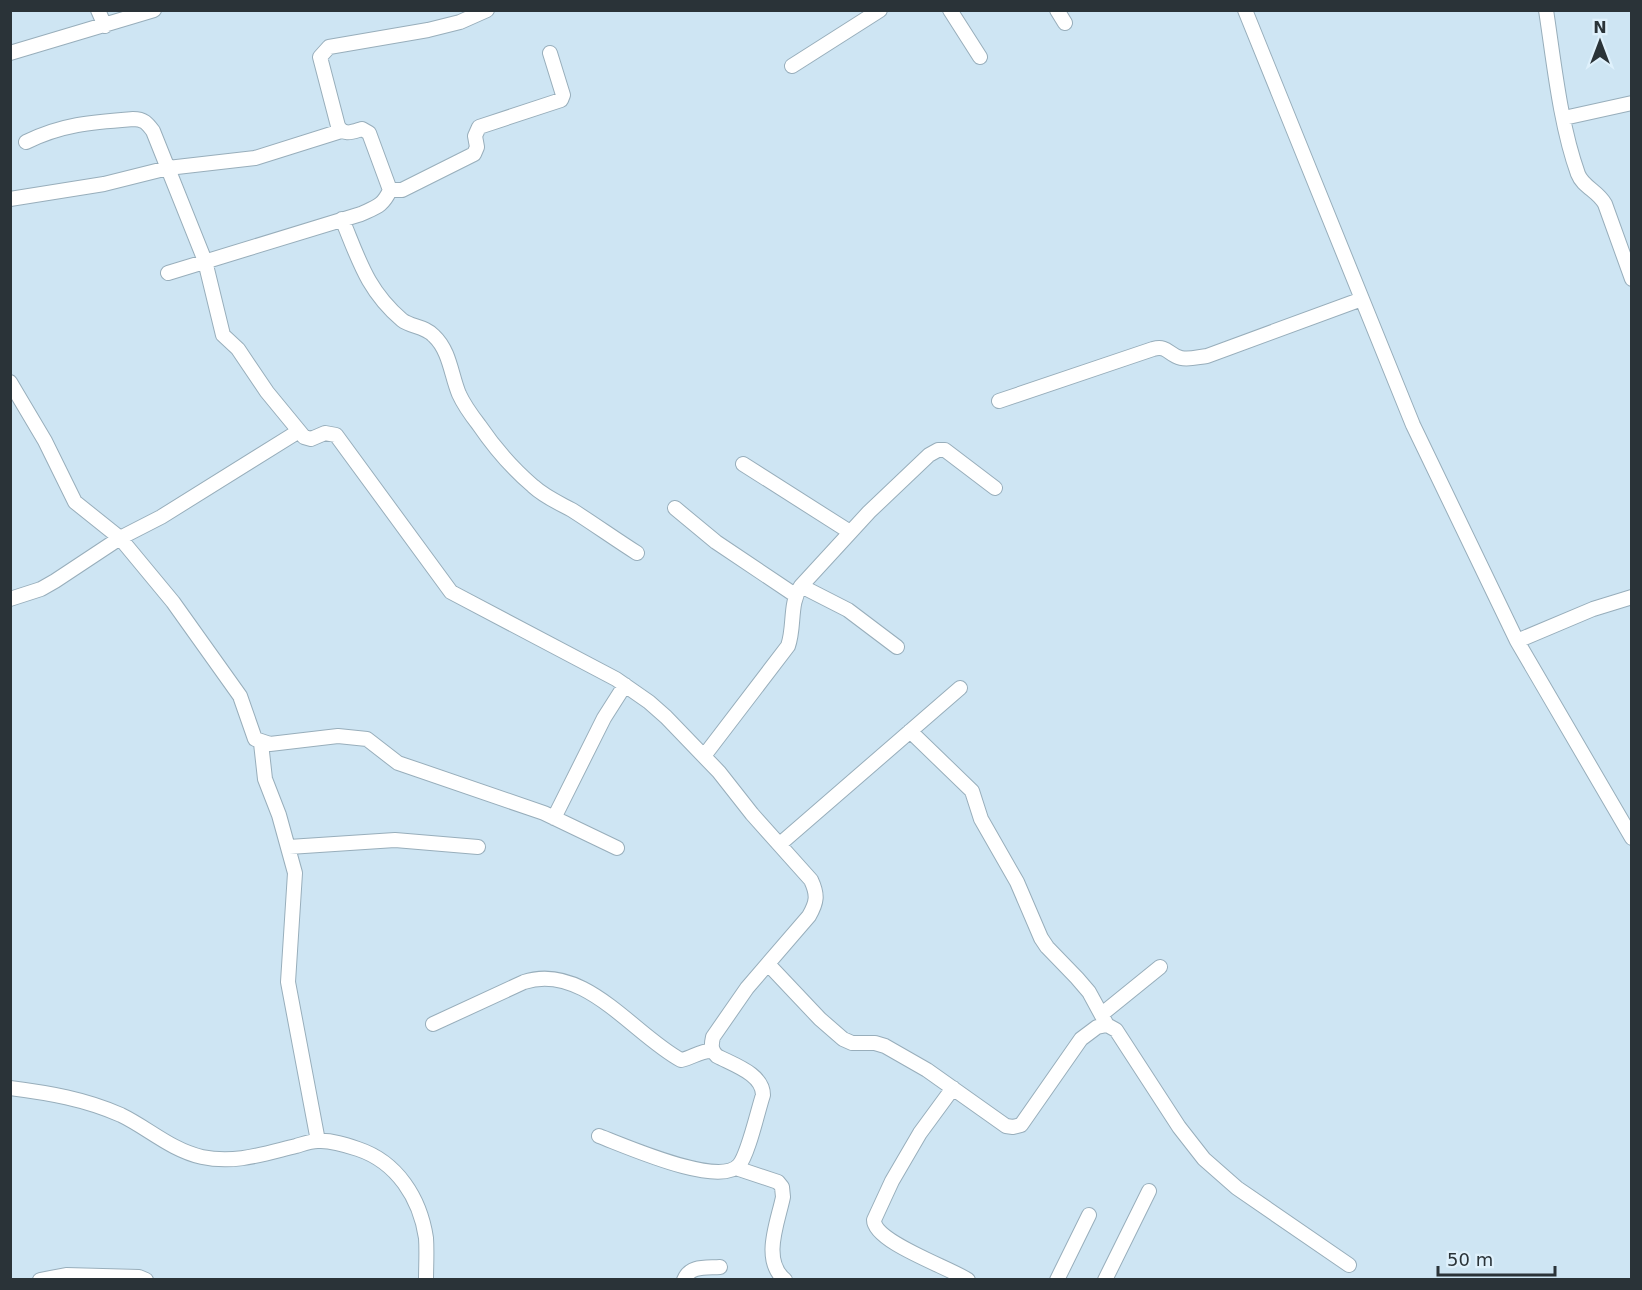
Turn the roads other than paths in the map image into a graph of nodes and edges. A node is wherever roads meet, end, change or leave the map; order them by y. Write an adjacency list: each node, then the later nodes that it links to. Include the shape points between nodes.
1 (98, 10): 10 (street)
2 (154, 10): 10 (street)
3 (487, 10): 17 (street, via 460,22 323,51 322,69)
4 (880, 10): 14 (street)
5 (950, 10): 13 (street)
6 (1057, 10): 9 (street)
7 (1245, 10): 26 (street)
8 (1546, 10): 16 (street)
9 (1065, 23)
10 (105, 26): 11 (street)
11 (10, 53)
12 (550, 53): 20 (street, via 563,95 561,100 479,127 474,154 402,190)
13 (980, 57)
14 (792, 66)
15 (1632, 103): 16 (street)
16 (1563, 118): 25 (street, via 1578,176 1605,204)
17 (340, 131): 19 (street, via 255,158); 20 (street, via 365,129 369,133)
18 (26, 142): 19 (street, via 68,126 141,119 153,131)
19 (168, 168): 21 (street); 23 (street)
20 (390, 190): 22 (street, via 377,207)
21 (10, 200)
22 (342, 219): 23 (street); 35 (street, via 366,278 404,322 434,335 467,408 515,468 547,497)
23 (205, 261): 24 (street); 29 (street, via 223,335 238,349)
24 (168, 273)
25 (1632, 279)
26 (1362, 299): 28 (street, via 1207,356 1177,358 1166,349 1153,349); 39 (street, via 1413,425)
27 (10, 382): 34 (street, via 75,502)
28 (999, 401)
29 (299, 431): 34 (street, via 161,517); 41 (street, via 311,439 325,433 336,435 452,592)
30 (743, 464): 33 (street)
31 (995, 488): 33 (street, via 945,450 938,450 928,455)
32 (675, 508): 36 (street, via 716,542)
33 (850, 532): 36 (street)
34 (120, 538): 38 (street, via 41,589); 44 (street, via 173,602 240,696 252,734)
35 (637, 553)
36 (798, 591): 40 (street, via 848,610); 45 (street, via 788,646)
37 (1632, 597): 39 (street)
38 (10, 599)
39 (1516, 641): 47 (street)
40 (897, 647)
41 (625, 685): 45 (street, via 666,717); 46 (street)
42 (960, 688): 43 (street)
43 (910, 731): 48 (street); 54 (street, via 972,791 981,819 1017,882 1041,939 1077,978)
44 (261, 742): 46 (street, via 338,736 367,739 398,763); 49 (street, via 265,779)
45 (704, 756): 48 (street)
46 (554, 818): 51 (street)
47 (1632, 838)
48 (780, 844): 52 (street, via 811,880 817,903)
49 (289, 847): 50 (street, via 395,840); 60 (street, via 295,873 288,982)
50 (478, 847)
51 (617, 848)
52 (768, 964): 56 (street, via 713,1037); 58 (street, via 843,1039 885,1046)
53 (1160, 967): 54 (street)
54 (1105, 1020): 58 (street, via 1081,1039 1021,1125 1006,1126); 64 (street, via 1116,1030 1204,1159 1237,1188)
55 (433, 1024): 56 (street, via 524,982 547,978 598,998 681,1060)
56 (712, 1051): 61 (street, via 758,1078 763,1086 742,1162)
57 (10, 1088): 60 (street, via 96,1104 179,1149 224,1161)
58 (953, 1088): 71 (street, via 892,1181 874,1226 894,1243)
59 (599, 1136): 61 (street, via 705,1172)
60 (318, 1141): 68 (street, via 345,1144 371,1154 392,1167 408,1187 426,1239)
61 (736, 1168): 70 (street, via 778,1182 782,1187 772,1256 774,1267)
62 (1149, 1191): 73 (street)
63 (1089, 1215): 72 (street)
64 (1349, 1266)
65 (720, 1267): 69 (street, via 697,1268)
66 (40, 1280): 67 (street, via 66,1275)
67 (146, 1280)
68 (426, 1280)
69 (684, 1280)
70 (785, 1280)
71 (968, 1280)
72 (1057, 1280)
73 (1105, 1280)

